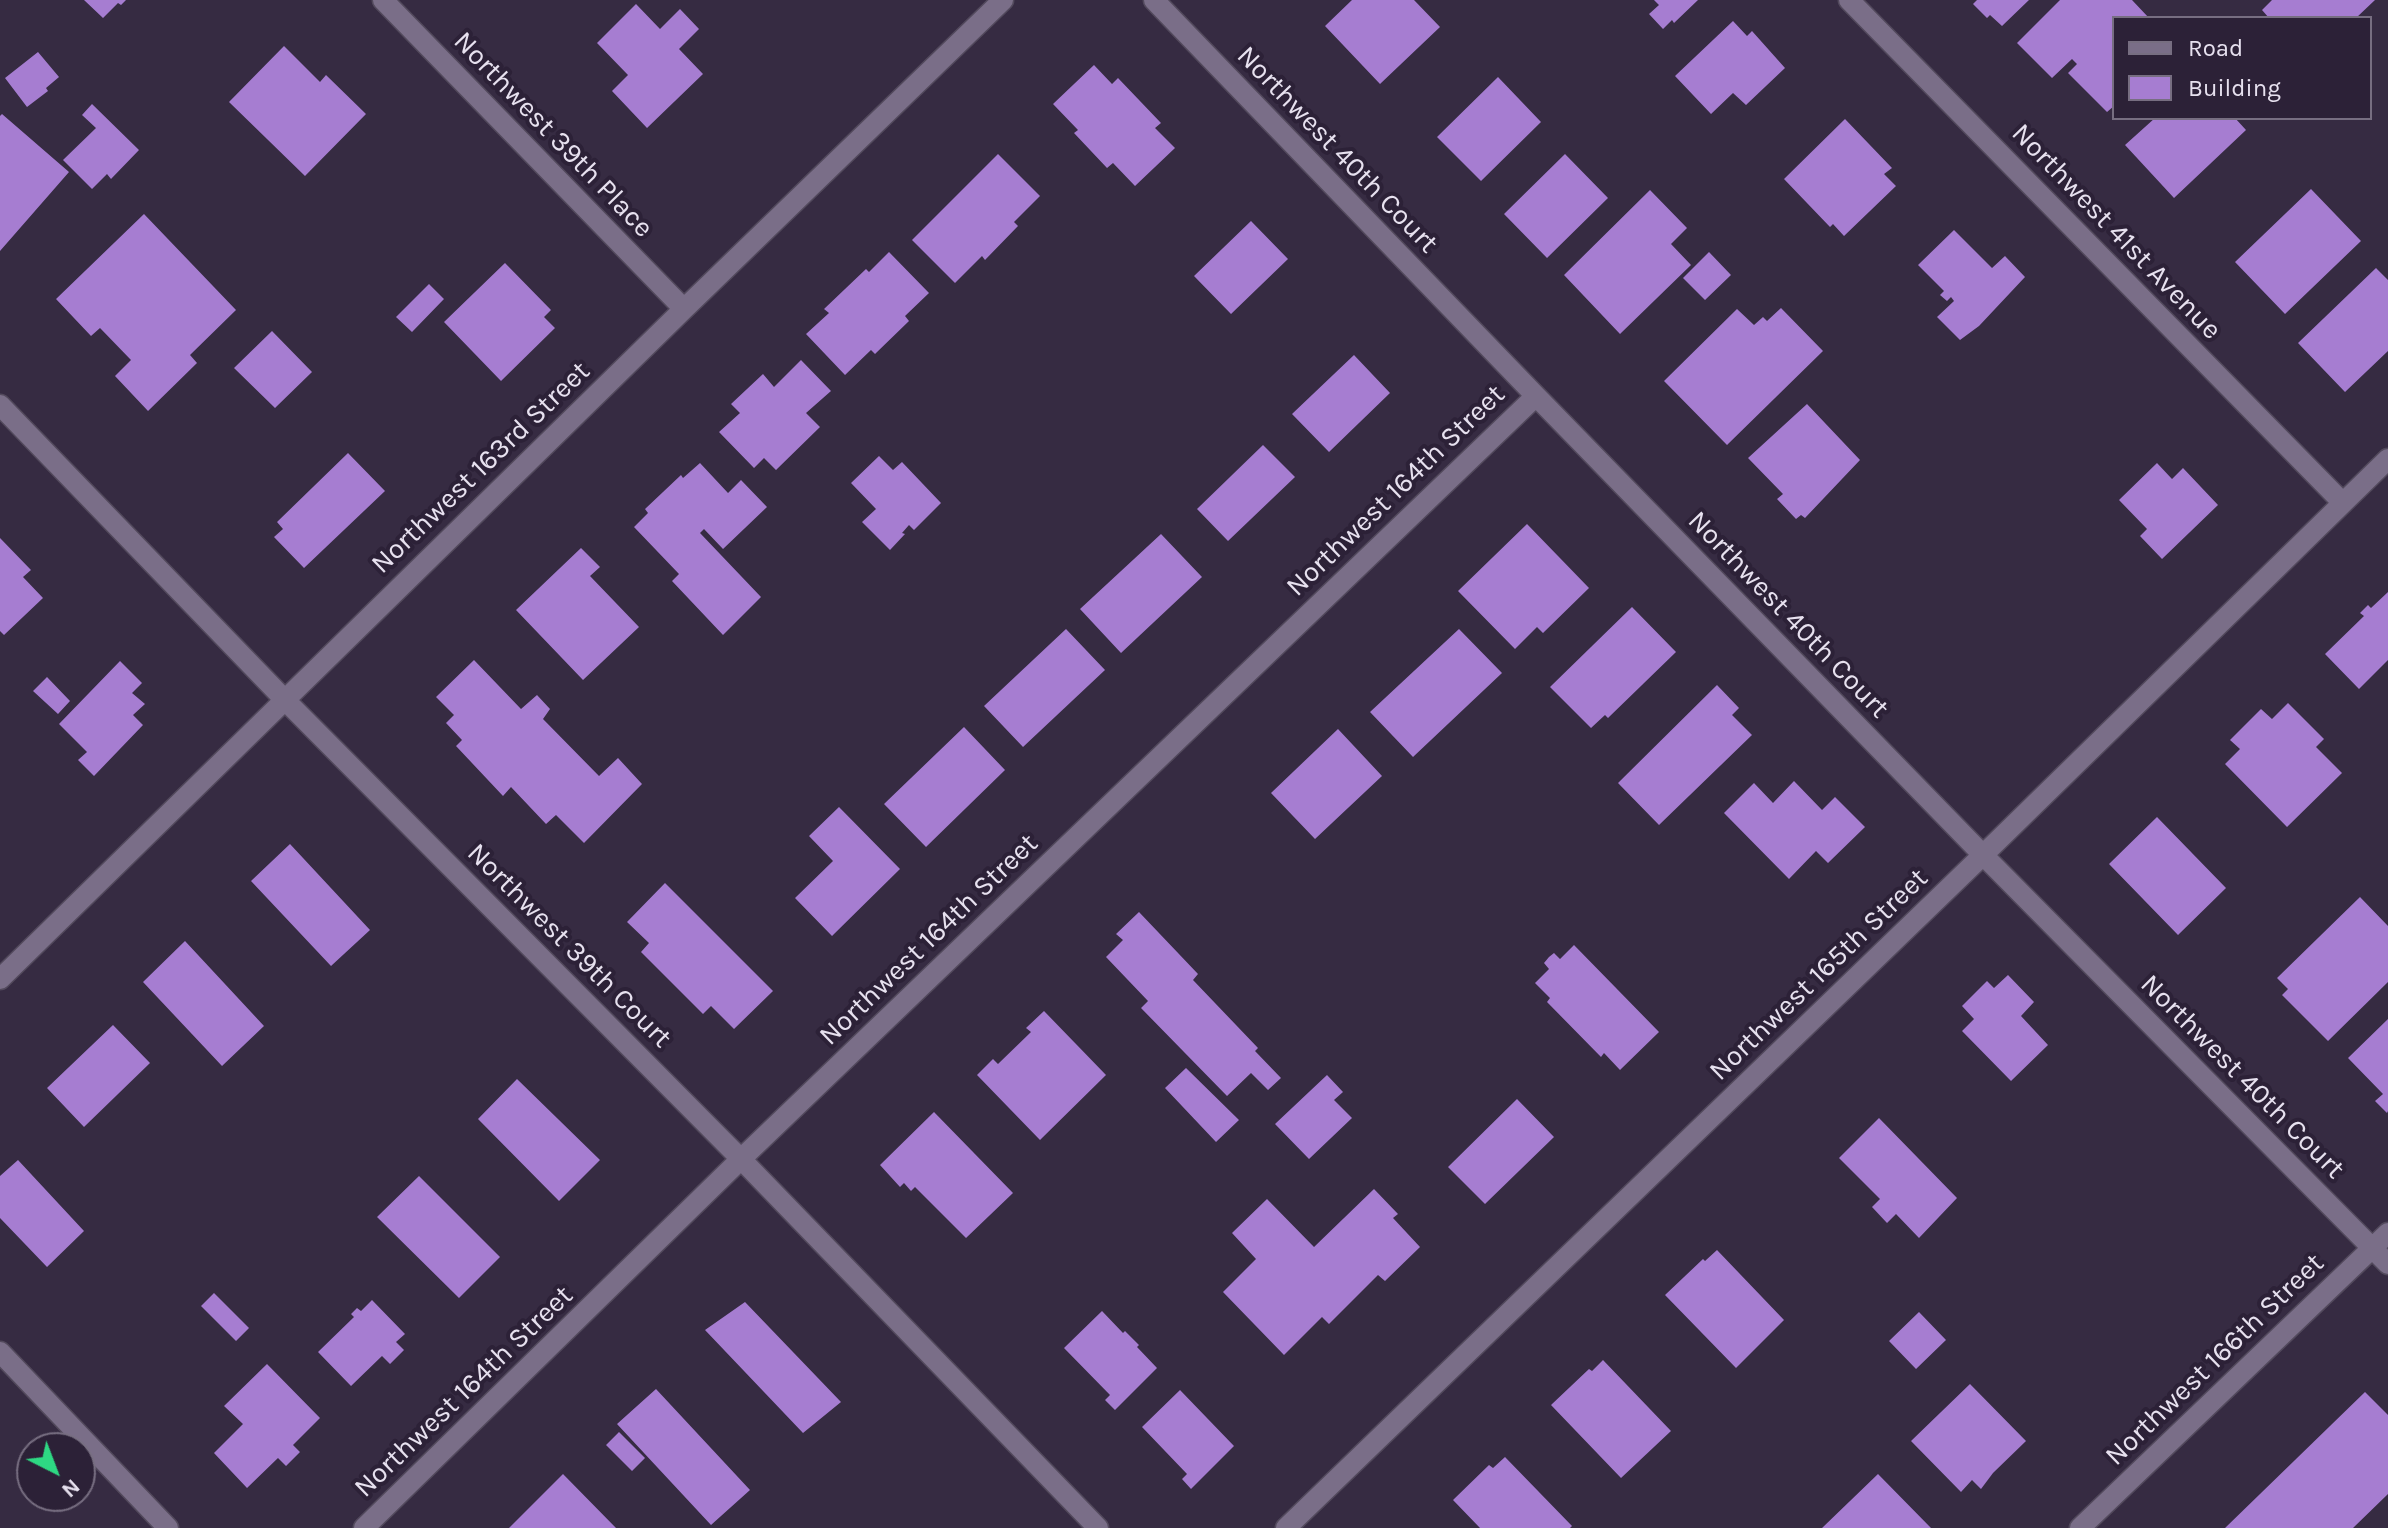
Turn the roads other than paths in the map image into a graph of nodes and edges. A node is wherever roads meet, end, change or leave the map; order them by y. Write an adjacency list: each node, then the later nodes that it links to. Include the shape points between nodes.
1 (383, 0): 5 (street, Northwest 39th Place)
2 (1003, 0): 5 (street, Northwest 163rd Street)
3 (1154, 0): 6 (street, Northwest 40th Court)
4 (1849, 0): 9 (street, Northwest 41st Avenue)
5 (684, 309): 10 (street, Northwest 163rd Street)
6 (1536, 396): 11 (street, Northwest 40th Court); 13 (street, Northwest 164th Street)
7 (0, 405): 10 (street, Northwest 39th Court)
8 (2388, 459): 9 (street, Northwest 165th Street)
9 (2343, 503): 11 (street, Northwest 165th Street)
10 (284, 699): 12 (street, Northwest 163rd Street); 13 (street, Northwest 39th Court)
11 (1983, 855): 15 (street, Northwest 40th Court); 21 (street, Northwest 165th Street)
12 (0, 979)
13 (741, 1159): 19 (street, Northwest 164th Street); 20 (street, Northwest 39th Court)
14 (2388, 1233): 15 (street, Northwest 166th Street)
15 (2372, 1248): 16 (street, Northwest 40th Court); 22 (street, Northwest 166th Street)
16 (2388, 1264)
17 (0, 1352): 18 (street)
18 (168, 1528)
19 (364, 1528)
20 (1098, 1528)
21 (1286, 1528)
22 (2080, 1528)

